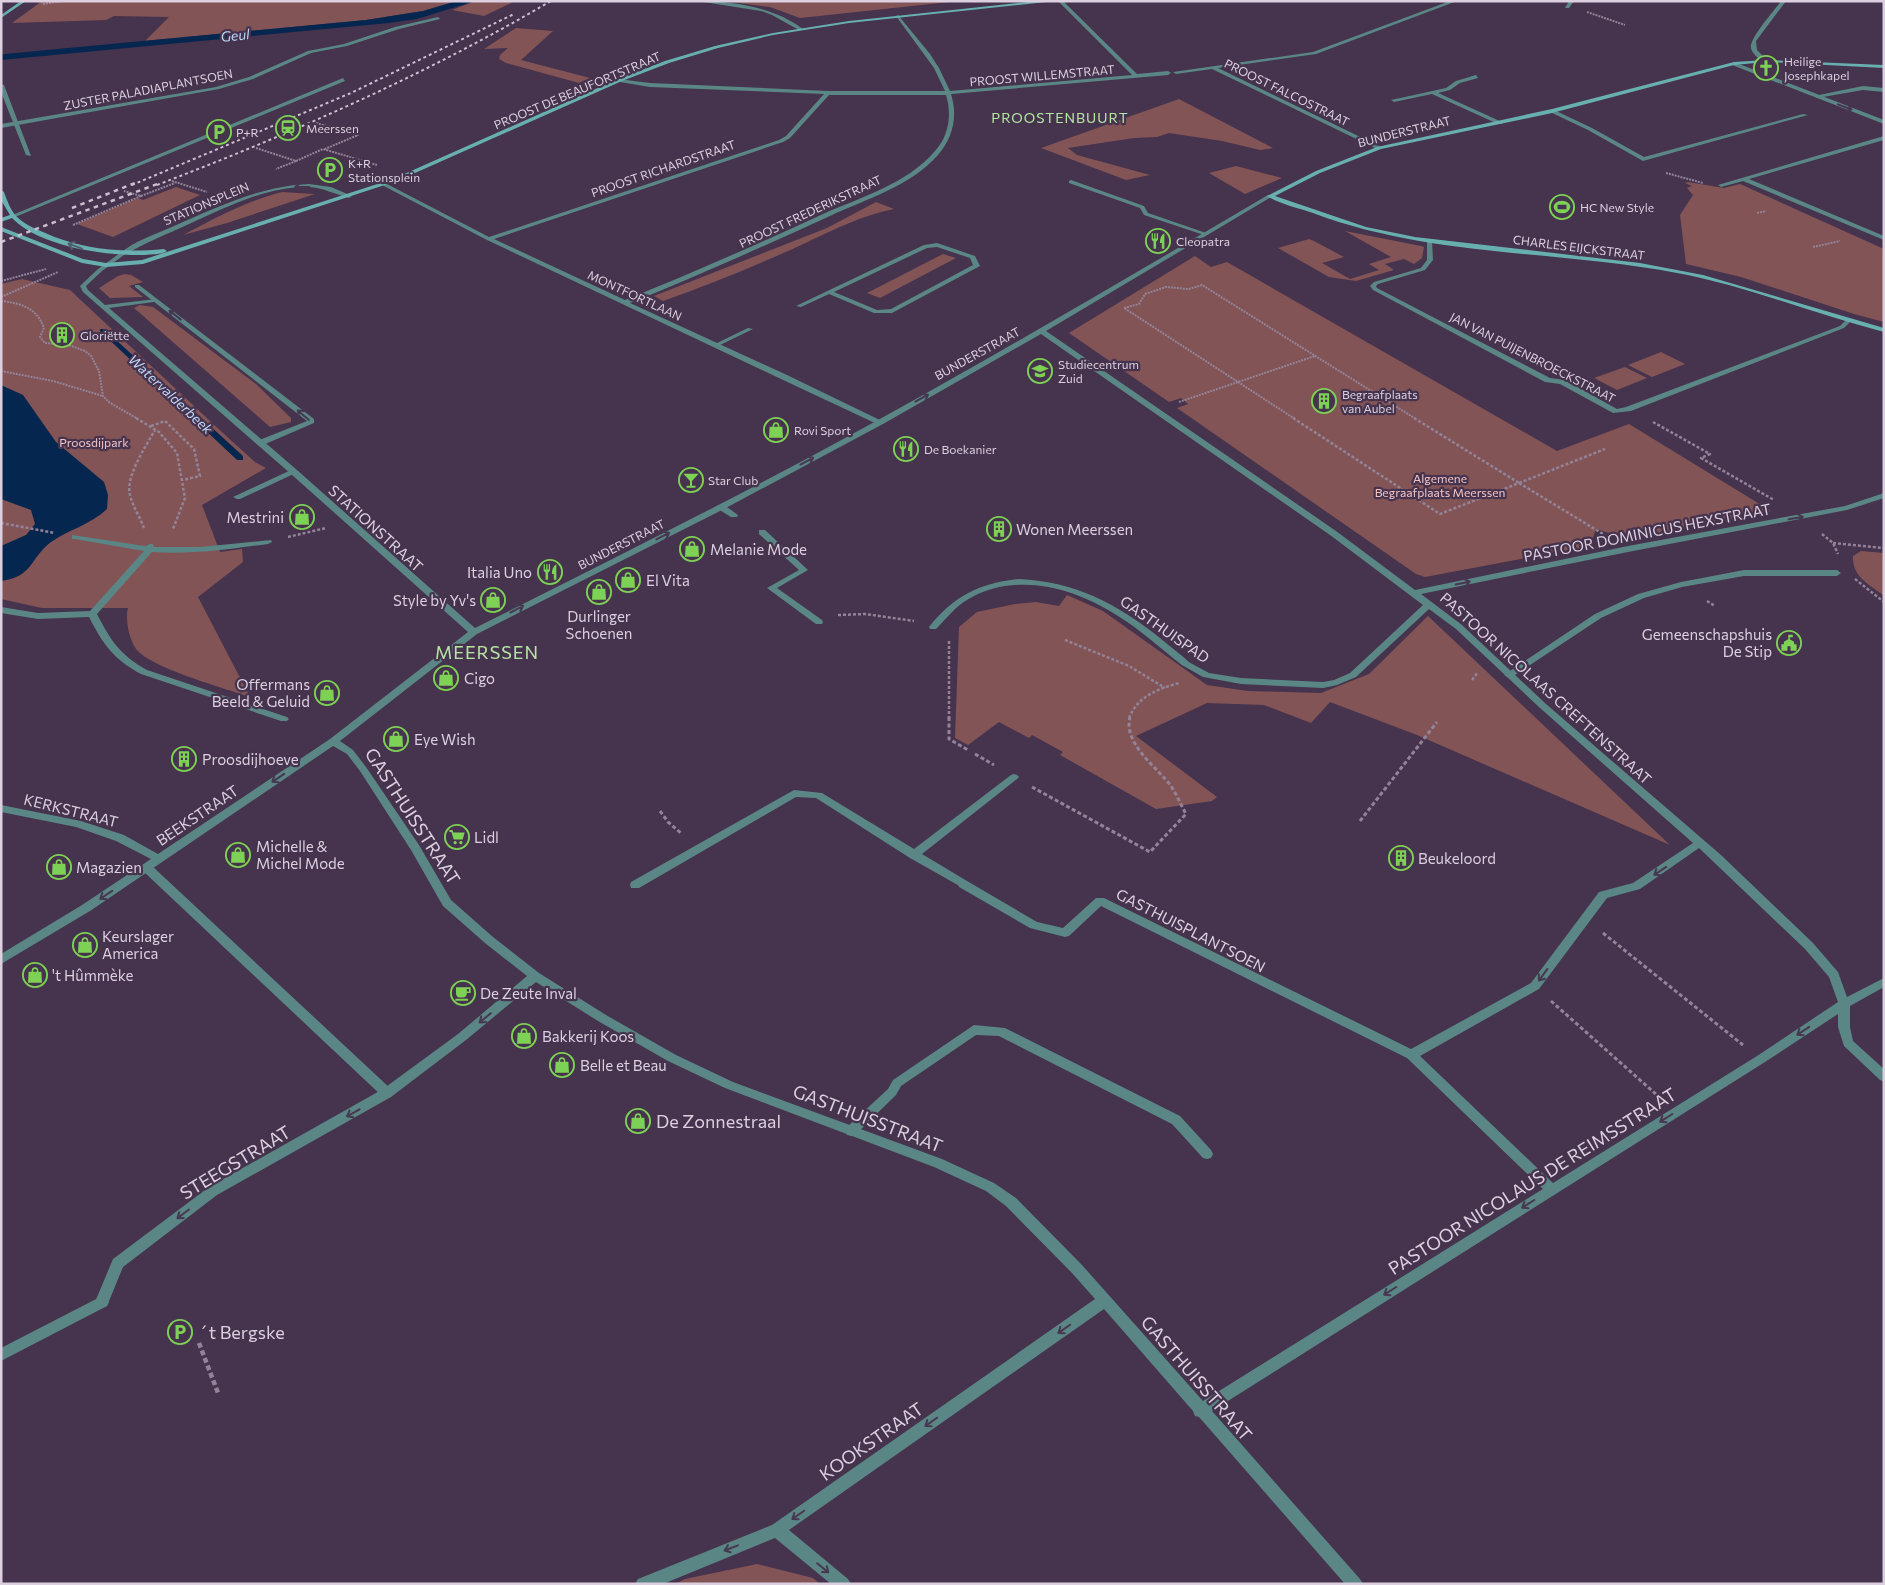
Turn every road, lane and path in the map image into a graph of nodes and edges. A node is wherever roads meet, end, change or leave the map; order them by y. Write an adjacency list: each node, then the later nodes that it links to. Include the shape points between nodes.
1 (24, 1): 10 (street)
2 (700, 1): 13 (street, via 762,10)
3 (1054, 1): 9 (street, PROOST DE BEAUFORTSTRAAT)
4 (1060, 1): 18 (street)
5 (1455, 1): 16 (street, PROOST WILLEMSTRAAT, via 1314,53)
6 (1572, 1): 8 (street)
7 (1784, 1): 14 (street, via 1754,41 1756,53)
8 (1567, 7): 12 (path)
9 (898, 16): 13 (street, PROOST DE BEAUFORTSTRAAT); 26 (street, PROOST FREDERIKSTRAAT, via 941,74)
10 (1, 17)
11 (438, 18): 33 (street, ZUSTER PALADIAPLANTSOEN, via 310,52 251,78 217,88)
12 (1625, 25)
13 (801, 28): 21 (street, PROOST DE BEAUFORTSTRAAT, via 717,47)
14 (1766, 61): 15 (street, BUNDERSTRAAT); 17 (street, BUNDERSTRAAT)
15 (1734, 64): 27 (street); 29 (street, BUNDERSTRAAT)
16 (1212, 67): 18 (street, PROOST WILLEMSTRAAT); 38 (street, PROOST FALCOSTRAAT)
17 (1884, 67)
18 (1136, 76): 26 (street, PROOST WILLEMSTRAAT)
19 (1476, 78): 24 (street)
20 (343, 80): 56 (street)
21 (620, 80): 25 (street, PROOST WILLEMSTRAAT, via 650,85); 43 (street, PROOST DE BEAUFORTSTRAAT)
22 (1, 84): 33 (street)
23 (1884, 90): 27 (street, via 1863,88)
24 (1433, 92): 28 (street); 34 (street, BUNDERSTRAAT)
25 (828, 93): 26 (street, PROOST WILLEMSTRAAT); 62 (street, PROOST RICHARDSTRAAT, via 781,141)
26 (948, 93): 77 (street, PROOST FREDERIKSTRAAT, via 952,113 943,145 925,164 896,183 736,257)
27 (1817, 96): 32 (street, one-way to 32)
28 (1394, 100)
29 (1552, 111): 30 (street, via 1590,128 1643,159); 34 (street, BUNDERSTRAAT)
30 (1805, 114)
31 (316, 122): 39 (path, via 358,135)
32 (1884, 122)
33 (17, 123): 35 (street, ZUSTER PALADIAPLANTSOEN); 41 (street)
34 (1500, 123): 38 (street, BUNDERSTRAAT)
35 (1, 126)
36 (1884, 138): 44 (street)
37 (256, 148): 40 (path)
38 (1379, 148): 55 (street, BUNDERSTRAAT, via 1318,172)
39 (323, 149): 42 (path); 43 (path)
40 (268, 152)
41 (29, 155)
42 (296, 161)
43 (409, 174): 48 (street, PROOST DE BEAUFORTSTRAAT)
44 (1744, 179): 49 (street); 61 (street)
45 (172, 181): 47 (path)
46 (1071, 182): 60 (street, via 1142,207 1146,214)
47 (176, 183): 52 (path); 53 (path)
48 (383, 184): 54 (street); 62 (street, MONTFORTLAAN)
49 (1721, 186)
50 (124, 190): 53 (path)
51 (1, 192): 56 (street)
52 (213, 194)
53 (141, 196): 58 (path)
54 (349, 196): 66 (street); 67 (street, STATIONSPLEIN, one-way to 67, via 337,190 315,187 271,190 236,200)
55 (1270, 196): 60 (street, BUNDERSTRAAT); 63 (street, CHARLES EIJCKSTRAAT, via 1358,227)
56 (13, 216): 57 (street); 67 (street, one-way to 56, via 79,248 33,230)
57 (1, 220)
58 (71, 226)
59 (1, 229): 68 (street, via 82,261)
60 (1206, 234): 83 (street, BUNDERSTRAAT)
61 (1884, 238)
62 (489, 239): 77 (street, MONTFORTLAAN)
63 (1429, 241): 80 (street, CHARLES EIJCKSTRAAT, via 1678,271 1742,287); 89 (street, JAN VAN PUIJENBROECKSTRAAT, via 1430,260 1423,269 1376,284 1373,286 1375,289 1548,380 1562,382 1616,411)
64 (1841, 241): 65 (path)
65 (1813, 247)
66 (183, 249): 67 (street); 68 (street, via 143,262)
67 (122, 254): 68 (street, STATIONSPLEIN)
68 (106, 264): 78 (street, STATIONSTRAAT, via 83,288)
69 (50, 268): 71 (path)
70 (66, 269): 74 (path)
71 (1, 282)
72 (138, 286): 75 (street)
73 (829, 292): 73 (street, via 926,246 936,245 973,257 977,266 892,311 876,312); 79 (street)
74 (1, 297)
75 (154, 300): 78 (street); 94 (street, one-way to 75, via 311,421)
76 (1, 301): 88 (path, via 24,305 39,314 44,328 40,337 45,343 71,345 93,357 102,378)
77 (626, 302): 84 (street, MONTFORTLAAN)
78 (104, 306): 94 (street, STATIONSTRAAT)
79 (799, 306)
80 (1848, 321): 82 (street, CHARLES EIJCKSTRAAT); 89 (street, JAN VAN PUIJENBROECKSTRAAT, via 1842,327)
81 (750, 329): 84 (street)
82 (1884, 330)
83 (1041, 331): 90 (street, PASTOOR NICOLAAS CREFTENSTRAAT); 91 (street, BUNDERSTRAAT, one-way to 83)
84 (716, 345): 91 (street, MONTFORTLAAN)
85 (1315, 355): 87 (path); 87 (path, via 1202,285 1189,289 1166,287 1145,294 1140,304 1124,308); 98 (path)
86 (1, 372): 88 (path, via 53,381)
87 (1238, 382): 90 (path); 98 (path, via 1440,514)
88 (103, 396): 92 (path)
89 (1628, 409): 103 (path, via 1710,454 1700,458)
90 (1154, 411): 115 (street, PASTOOR NICOLAAS CREFTENSTRAAT)
91 (880, 422): 101 (street, BUNDERSTRAAT, one-way to 91)
92 (151, 426): 93 (path); 97 (path, via 165,421 194,449 200,476)
93 (155, 429): 97 (path, via 177,453); 110 (path, via 132,471 128,491)
94 (260, 443): 96 (street, STATIONSTRAAT)
95 (1605, 449): 98 (path)
96 (294, 472): 100 (street); 121 (street, STATIONSTRAAT)
97 (183, 480): 111 (path, via 185,498)
98 (1519, 483): 112 (path)
99 (1884, 495): 103 (street, PASTOOR DOMINICUS HEXSTRAAT, via 1847,508)
100 (237, 497)
101 (721, 507): 102 (street); 121 (street, BUNDERSTRAAT, one-way to 101)
102 (734, 515)
103 (1803, 516): 112 (street, PASTOOR DOMINICUS HEXSTRAAT, one-way to 103)
104 (1, 523): 107 (path)
105 (319, 530): 108 (path)
106 (762, 532): 119 (street, via 804,570 771,588)
107 (75, 537): 110 (street, via 121,546)
108 (268, 542): 111 (street, via 204,549)
109 (1833, 543): 113 (path)
110 (150, 546): 111 (street); 118 (street)
111 (163, 547)
112 (1628, 548): 115 (street, PASTOOR DOMINICUS HEXSTRAAT, one-way to 112)
113 (1884, 548)
114 (1837, 573): 124 (street, via 1744,573 1641,596 1598,616)
115 (1415, 593): 116 (street, PASTOOR NICOLAAS CREFTENSTRAAT)
116 (1429, 604): 123 (street, GASTHUISPAD, via 1353,675 1337,682 1324,685 1241,681); 124 (street, PASTOOR NICOLAAS CREFTENSTRAAT, via 1459,627)
117 (1, 610): 118 (street, via 38,616)
118 (92, 614): 126 (street, via 111,650 129,665)
119 (819, 622): 120 (path, via 834,616 865,614)
120 (934, 627): 123 (street, GASTHUISPAD, via 963,598 982,589 1005,582 1052,585 1114,608); 129 (path, via 949,640 949,739)
121 (474, 632): 128 (street, BEEKSTRAAT)
122 (1065, 640): 125 (path, via 1125,662)
123 (1200, 672): 125 (path, via 1192,680)
124 (1509, 675): 135 (street, PASTOOR NICOLAAS CREFTENSTRAAT)
125 (1165, 688): 131 (path, via 1137,704 1128,724 1130,736 1173,789 1186,814 1150,852)
126 (284, 720)
127 (1437, 722): 134 (path)
128 (333, 741): 138 (street, BEEKSTRAAT, one-way to 138); 143 (street, GASTHUISSTRAAT, via 346,749 364,769 448,902 488,940)
129 (968, 750)
130 (975, 754): 131 (path)
131 (1014, 777): 137 (street)
132 (1, 808): 138 (street, KERKSTRAAT, via 111,835)
133 (660, 811): 136 (path)
134 (1360, 820)
135 (1700, 843): 141 (street, one-way to 141, via 1636,886 1603,895); 146 (street, PASTOOR NICOLAAS CREFTENSTRAAT, via 1809,946 1834,975)
136 (698, 848): 137 (street, GASTHUISPLANTSOEN, via 794,793 818,795); 140 (street, GASTHUISPLANTSOEN)
137 (914, 855): 147 (street, GASTHUISPLANTSOEN, via 1034,925 1065,932 1100,901)
138 (160, 859): 139 (street, BEEKSTRAAT)
139 (147, 868): 142 (street, BEEKSTRAAT, one-way to 142); 150 (street)
140 (635, 885)
141 (1585, 918): 145 (street, one-way to 145); 148 (path)
142 (1, 960)
143 (536, 976): 150 (street, STEEGSTRAAT, one-way to 150); 152 (street, GASTHUISSTRAAT, via 672,1058 729,1085)
144 (1884, 982): 146 (street, PASTOOR NICOLAUS DE REIMSSTRAAT)
145 (1535, 986): 147 (street); 151 (path)
146 (1844, 1004): 148 (street, PASTOOR NICOLAUS DE REIMSSTRAAT, one-way to 148); 149 (street, PASTOOR NICOLAAS CREFTENSTRAAT, via 1848,1043)
147 (1411, 1055): 154 (street, GASTHUISPLANTSOEN)
148 (1761, 1059): 151 (street, PASTOOR NICOLAUS DE REIMSSTRAAT)
149 (1884, 1077)
150 (387, 1093): 157 (street, STEEGSTRAAT, one-way to 157, via 213,1191 118,1263 102,1302)
151 (1676, 1112): 154 (street, PASTOOR NICOLAUS DE REIMSSTRAAT, one-way to 154)
152 (851, 1131): 153 (street, via 892,1092 897,1083 974,1030 1001,1031 1176,1120); 155 (street, GASTHUISSTRAAT, via 938,1163 990,1187 1011,1202)
153 (1206, 1154)
154 (1552, 1189): 159 (street, PASTOOR NICOLAUS DE REIMSSTRAAT, one-way to 159)
155 (1104, 1300): 159 (street, GASTHUISSTRAAT); 160 (street, KOOKSTRAAT, one-way to 160)
156 (199, 1343): 158 (path)
157 (1, 1355)
158 (218, 1393)
159 (1200, 1411): 163 (street, GASTHUISSTRAAT)
160 (777, 1530): 161 (street, KOOKSTRAAT, one-way to 161); 162 (street, one-way to 162)
161 (643, 1584)
162 (843, 1584)
163 (1355, 1584)

